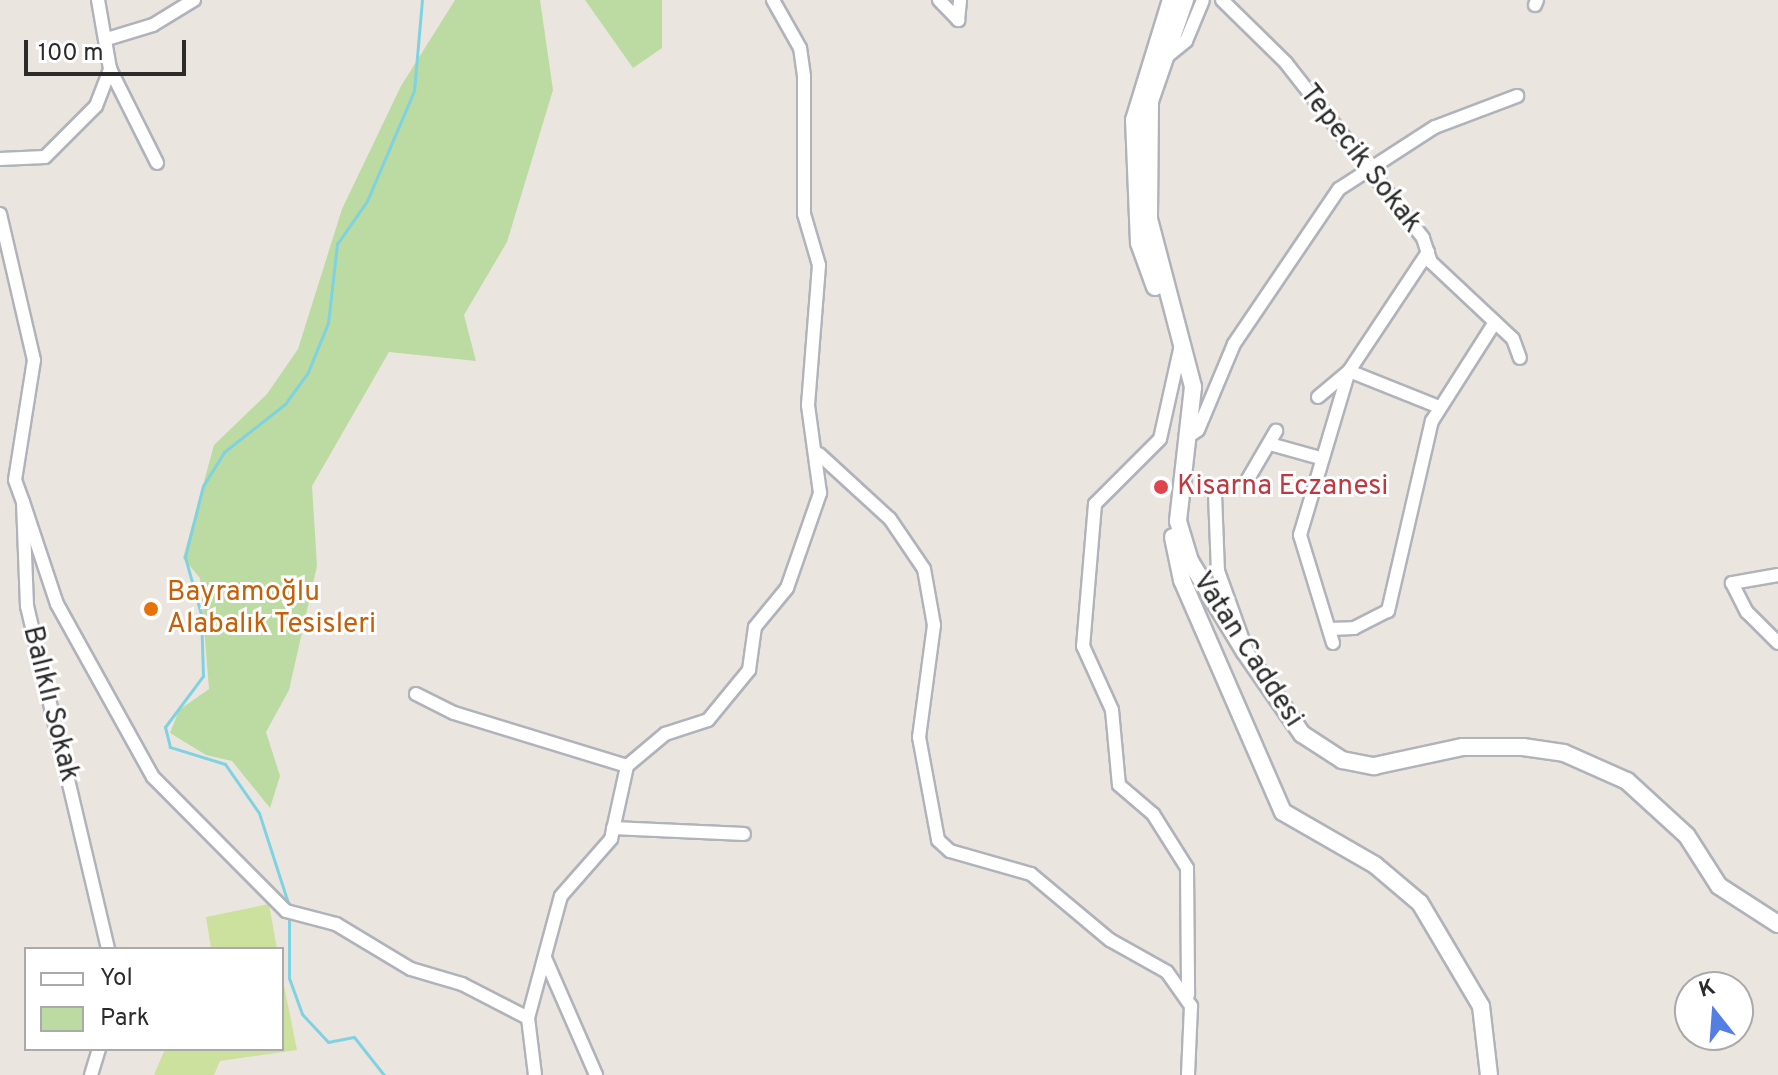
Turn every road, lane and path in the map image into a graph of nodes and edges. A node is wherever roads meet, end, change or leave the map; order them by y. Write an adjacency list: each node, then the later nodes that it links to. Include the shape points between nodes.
1 (98, 0): 10 (street)
2 (194, 0): 10 (street, via 153,25)
3 (773, 0): 29 (street, via 800,48 804,76 804,214 819,265 808,405)
4 (939, 0): 5 (street, via 958,20)
5 (960, 0)
6 (1171, 0): 19 (street, Vatan Caddesi, via 1134,120 1139,243 1149,277)
7 (1185, 0): 11 (street, Vatan Caddesi)
8 (1203, 0): 11 (street, via 1186,41)
9 (1222, 0): 16 (street, Tepecik Sokak, via 1286,63)
10 (107, 39): 12 (street)
11 (1165, 58): 19 (street, Vatan Caddesi, via 1147,117 1149,219)
12 (110, 69): 14 (street, via 96,106 45,157); 15 (street)
13 (1517, 96): 16 (street, via 1435,127)
14 (0, 159)
15 (157, 163)
16 (1365, 168): 18 (street, Tepecik Sokak); 27 (street, via 1312,223 1226,357 1198,430)
17 (0, 214): 33 (street, Balıklı Sokak, via 34,360 15,480)
18 (1428, 252): 20 (street, Tepecik Sokak); 23 (street)
19 (1171, 307): 21 (street, Vatan Caddesi)
20 (1495, 322): 22 (street, Tepecik Sokak); 25 (street)
21 (1184, 342): 27 (street, Vatan Caddesi, via 1193,387); 47 (street, via 1160,439 1095,504 1083,646 1112,710 1119,785 1153,814 1187,868)
22 (1520, 358)
23 (1349, 371): 24 (street); 25 (street); 30 (street)
24 (1318, 397)
25 (1439, 407): 36 (street, via 1388,611 1354,628)
26 (1276, 431): 28 (street)
27 (1186, 438): 34 (street, Vatan Caddesi)
28 (1270, 444): 30 (street); 31 (street)
29 (819, 454): 41 (street, via 820,493 798,566 761,614 749,670 708,720 665,734); 47 (street, via 890,519 924,569 934,625 919,737 938,840 950,851 1031,874)
30 (1320, 458): 36 (street, via 1300,545)
31 (1248, 479)
32 (1215, 494): 39 (street, via 1218,571)
33 (23, 502): 45 (street, Balıklı Sokak, via 21,552 39,676); 48 (street, Balıklı Sokak, via 57,604 153,777 289,913 336,924 362,942)
34 (1179, 504): 39 (street, Vatan Caddesi, via 1190,561); 54 (street, via 1172,529 1182,580 1283,812 1375,865 1420,903 1481,1006)
35 (1778, 575): 38 (street, via 1732,583 1747,612)
36 (1329, 629): 37 (street)
37 (1333, 643)
38 (1778, 643)
39 (1250, 660): 44 (street, Vatan Caddesi, via 1302,734 1342,760 1374,766 1463,747 1523,747 1564,753 1627,781 1687,836 1719,886)
40 (416, 694): 41 (street, via 454,713)
41 (627, 766): 42 (street)
42 (613, 828): 43 (street); 46 (street, via 600,857 561,896)
43 (744, 834)
44 (1778, 924)
45 (107, 947)
46 (545, 958): 48 (street); 52 (street)
47 (1188, 995): 53 (street)
48 (528, 1018): 51 (street)
49 (98, 1051): 50 (street)
50 (91, 1075)
51 (535, 1075)
52 (596, 1075)
53 (1188, 1075)
54 (1489, 1075)

